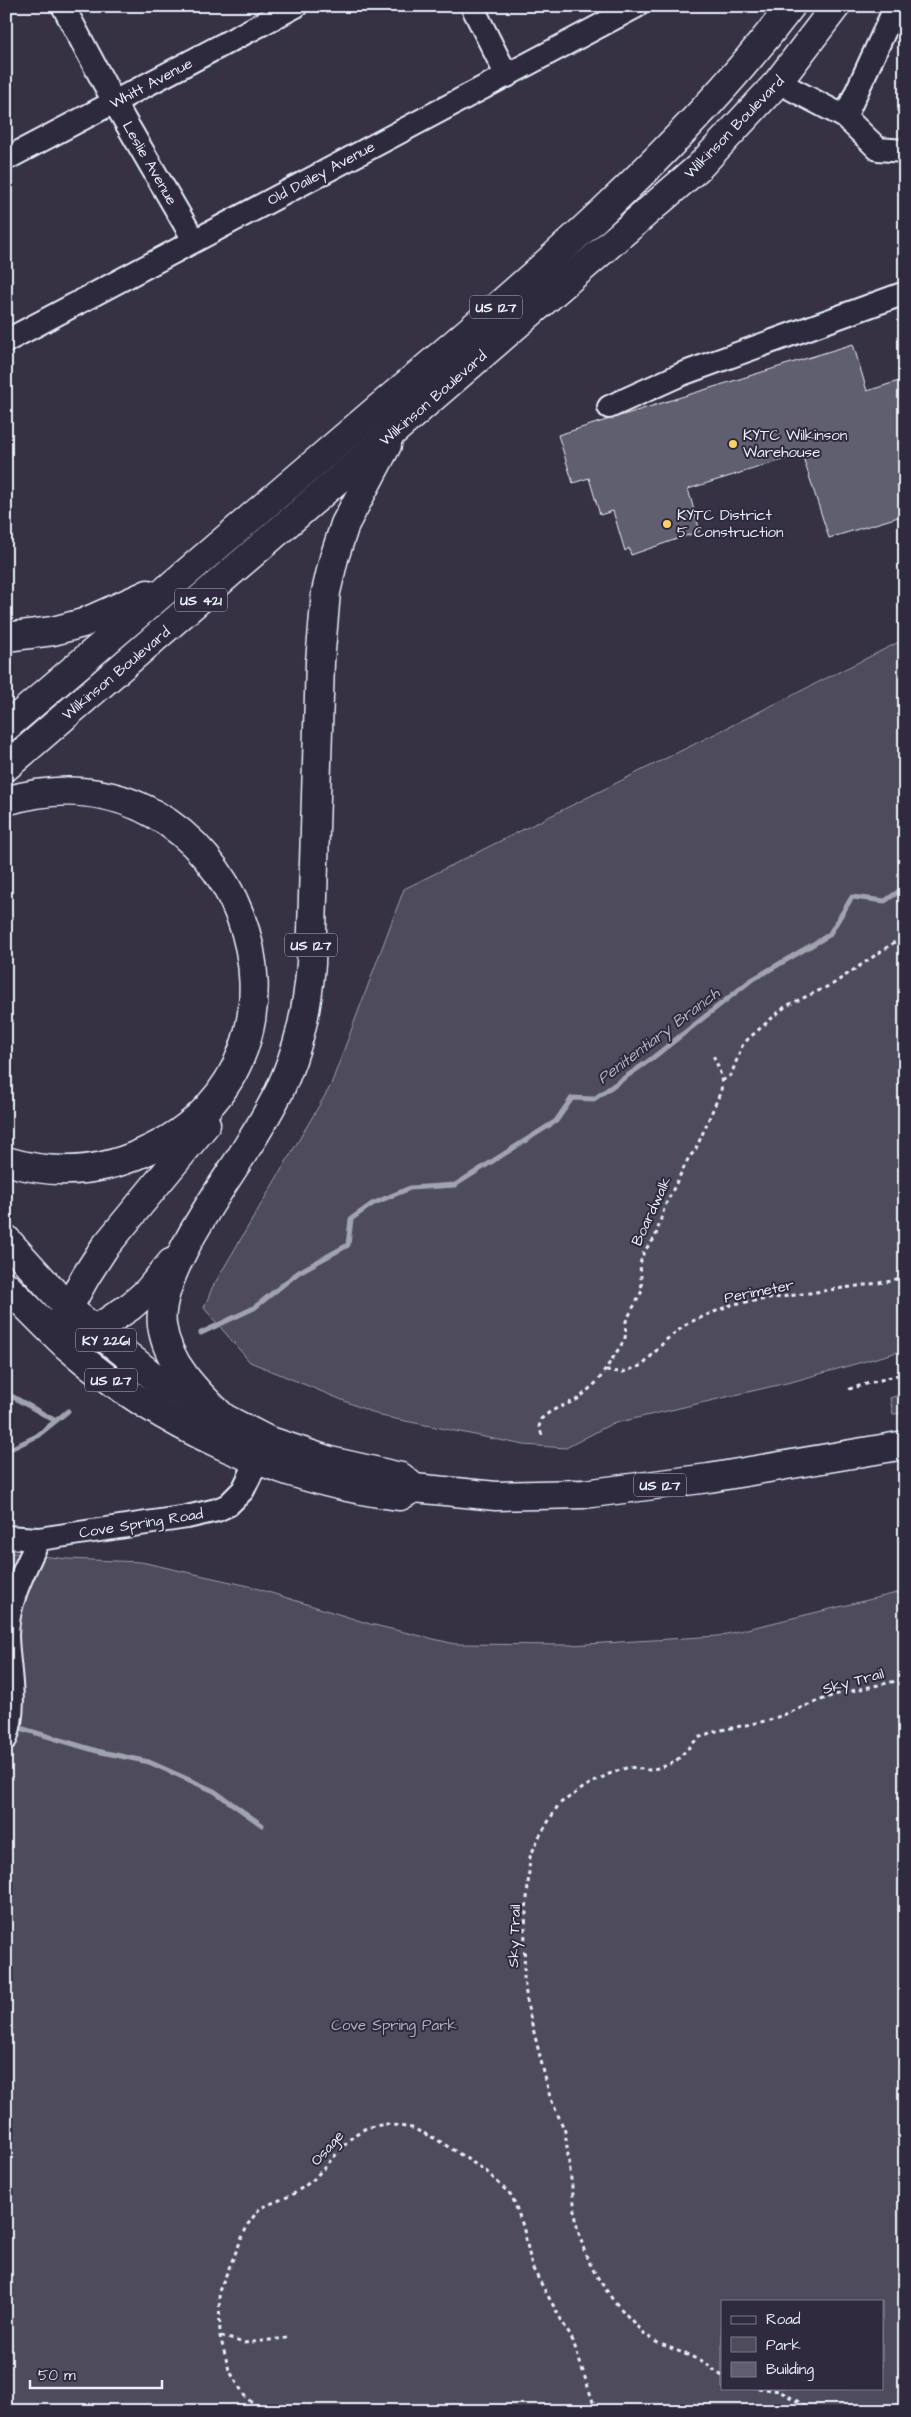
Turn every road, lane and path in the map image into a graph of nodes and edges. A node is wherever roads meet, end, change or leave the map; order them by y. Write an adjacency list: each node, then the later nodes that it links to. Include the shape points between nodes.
1 (63, 6): 10 (street, Leslie Avenue)
2 (296, 6): 10 (street, Whitt Avenue)
3 (472, 6): 8 (street)
4 (637, 6): 8 (street, Old Dailey Avenue)
5 (791, 6): 19 (highway, Wilkinson Boulevard / US 127, via 702,113 590,224)
6 (836, 6): 9 (highway, Wilkinson Boulevard / US 127)
7 (896, 6): 11 (street)
8 (507, 76): 14 (street, Old Dailey Avenue)
9 (778, 82): 11 (street); 18 (highway, Wilkinson Boulevard / US 127, via 735,131 661,201)
10 (114, 102): 13 (street, Whitt Avenue); 14 (street, Leslie Avenue)
11 (845, 117): 12 (street, via 878,149)
12 (905, 152)
13 (6, 159)
14 (194, 240): 16 (street, Old Dailey Avenue)
15 (905, 293): 17 (street, via 682,374)
16 (6, 341)
17 (609, 407)
18 (394, 430): 22 (highway, Wilkinson Boulevard / US 421); 29 (highway, US 127, via 346,524 326,592 320,662 310,964 302,1032 279,1092)
19 (175, 582): 20 (highway, US 127, via 83,623 53,631); 21 (highway, Wilkinson Boulevard / US 421)
20 (6, 636)
21 (6, 727)
22 (6, 767)
23 (6, 802): 25 (highway, via 55,791 109,796 158,816 199,848 230,891 249,941 254,969 254,998)
24 (905, 935): 27 (path, via 833,984 786,1006 742,1046 731,1075)
25 (248, 1035): 28 (highway, via 234,1070 218,1095 178,1134 154,1148 104,1167 78,1171 51,1171); 33 (highway, via 232,1081 218,1107 104,1248)
26 (713, 1055): 27 (path)
27 (722, 1081): 36 (path, Boardwalk, via 721,1092 695,1151 665,1206 655,1238 644,1252 640,1264 642,1292 626,1321 625,1339)
28 (6, 1161)
29 (191, 1238): 34 (highway, via 148,1291); 39 (highway, US 127, via 169,1284 163,1303 162,1324 167,1346 182,1373)
30 (6, 1239): 33 (highway, KY 2261)
31 (905, 1275): 36 (path, Perimeter, via 892,1281 734,1304 688,1323 666,1340 643,1365 624,1372)
32 (6, 1286): 35 (highway, US 127)
33 (68, 1308): 34 (highway, KY 2261); 35 (highway)
34 (95, 1331): 35 (highway); 39 (highway, KY 2261, via 158,1380)
35 (61, 1341): 42 (highway, US 127, via 139,1400 172,1420)
36 (606, 1371): 40 (path, Boardwalk, via 578,1399 551,1410 541,1419)
37 (905, 1373): 38 (path)
38 (850, 1389)
39 (224, 1418): 42 (highway, US 127)
40 (542, 1435)
41 (905, 1446): 42 (highway, US 127, via 593,1493 496,1496 414,1488 400,1496 380,1493 313,1479)
42 (262, 1450): 44 (street, Cove Spring Road, via 237,1498 217,1510)
43 (6, 1537): 44 (street, Cove Spring Road)
44 (39, 1539): 46 (street, via 9,1615 7,1635 13,1705)
45 (905, 1679): 49 (path, Sky Trail, via 834,1696 770,1720 712,1732 698,1738 675,1762 662,1767 649,1770 629,1767 609,1774 560,1804 530,1857 524,1978 528,2008 550,2097 565,2131 577,2226 586,2256 613,2300 642,2332 656,2342 702,2361)
46 (6, 1738)
47 (220, 2336): 48 (path, via 244,2343); 52 (path, Osage, via 229,2370 246,2398); 53 (path, Osage, via 219,2291 248,2224 260,2208 292,2195 318,2175 354,2134 368,2127 387,2124 412,2128 436,2139 486,2171 512,2196 532,2267 573,2341)
48 (286, 2338)
49 (721, 2375)
50 (772, 2390): 54 (path)
51 (903, 2409): 55 (path)
52 (265, 2411)
53 (596, 2411)
54 (815, 2411)
55 (893, 2411)

